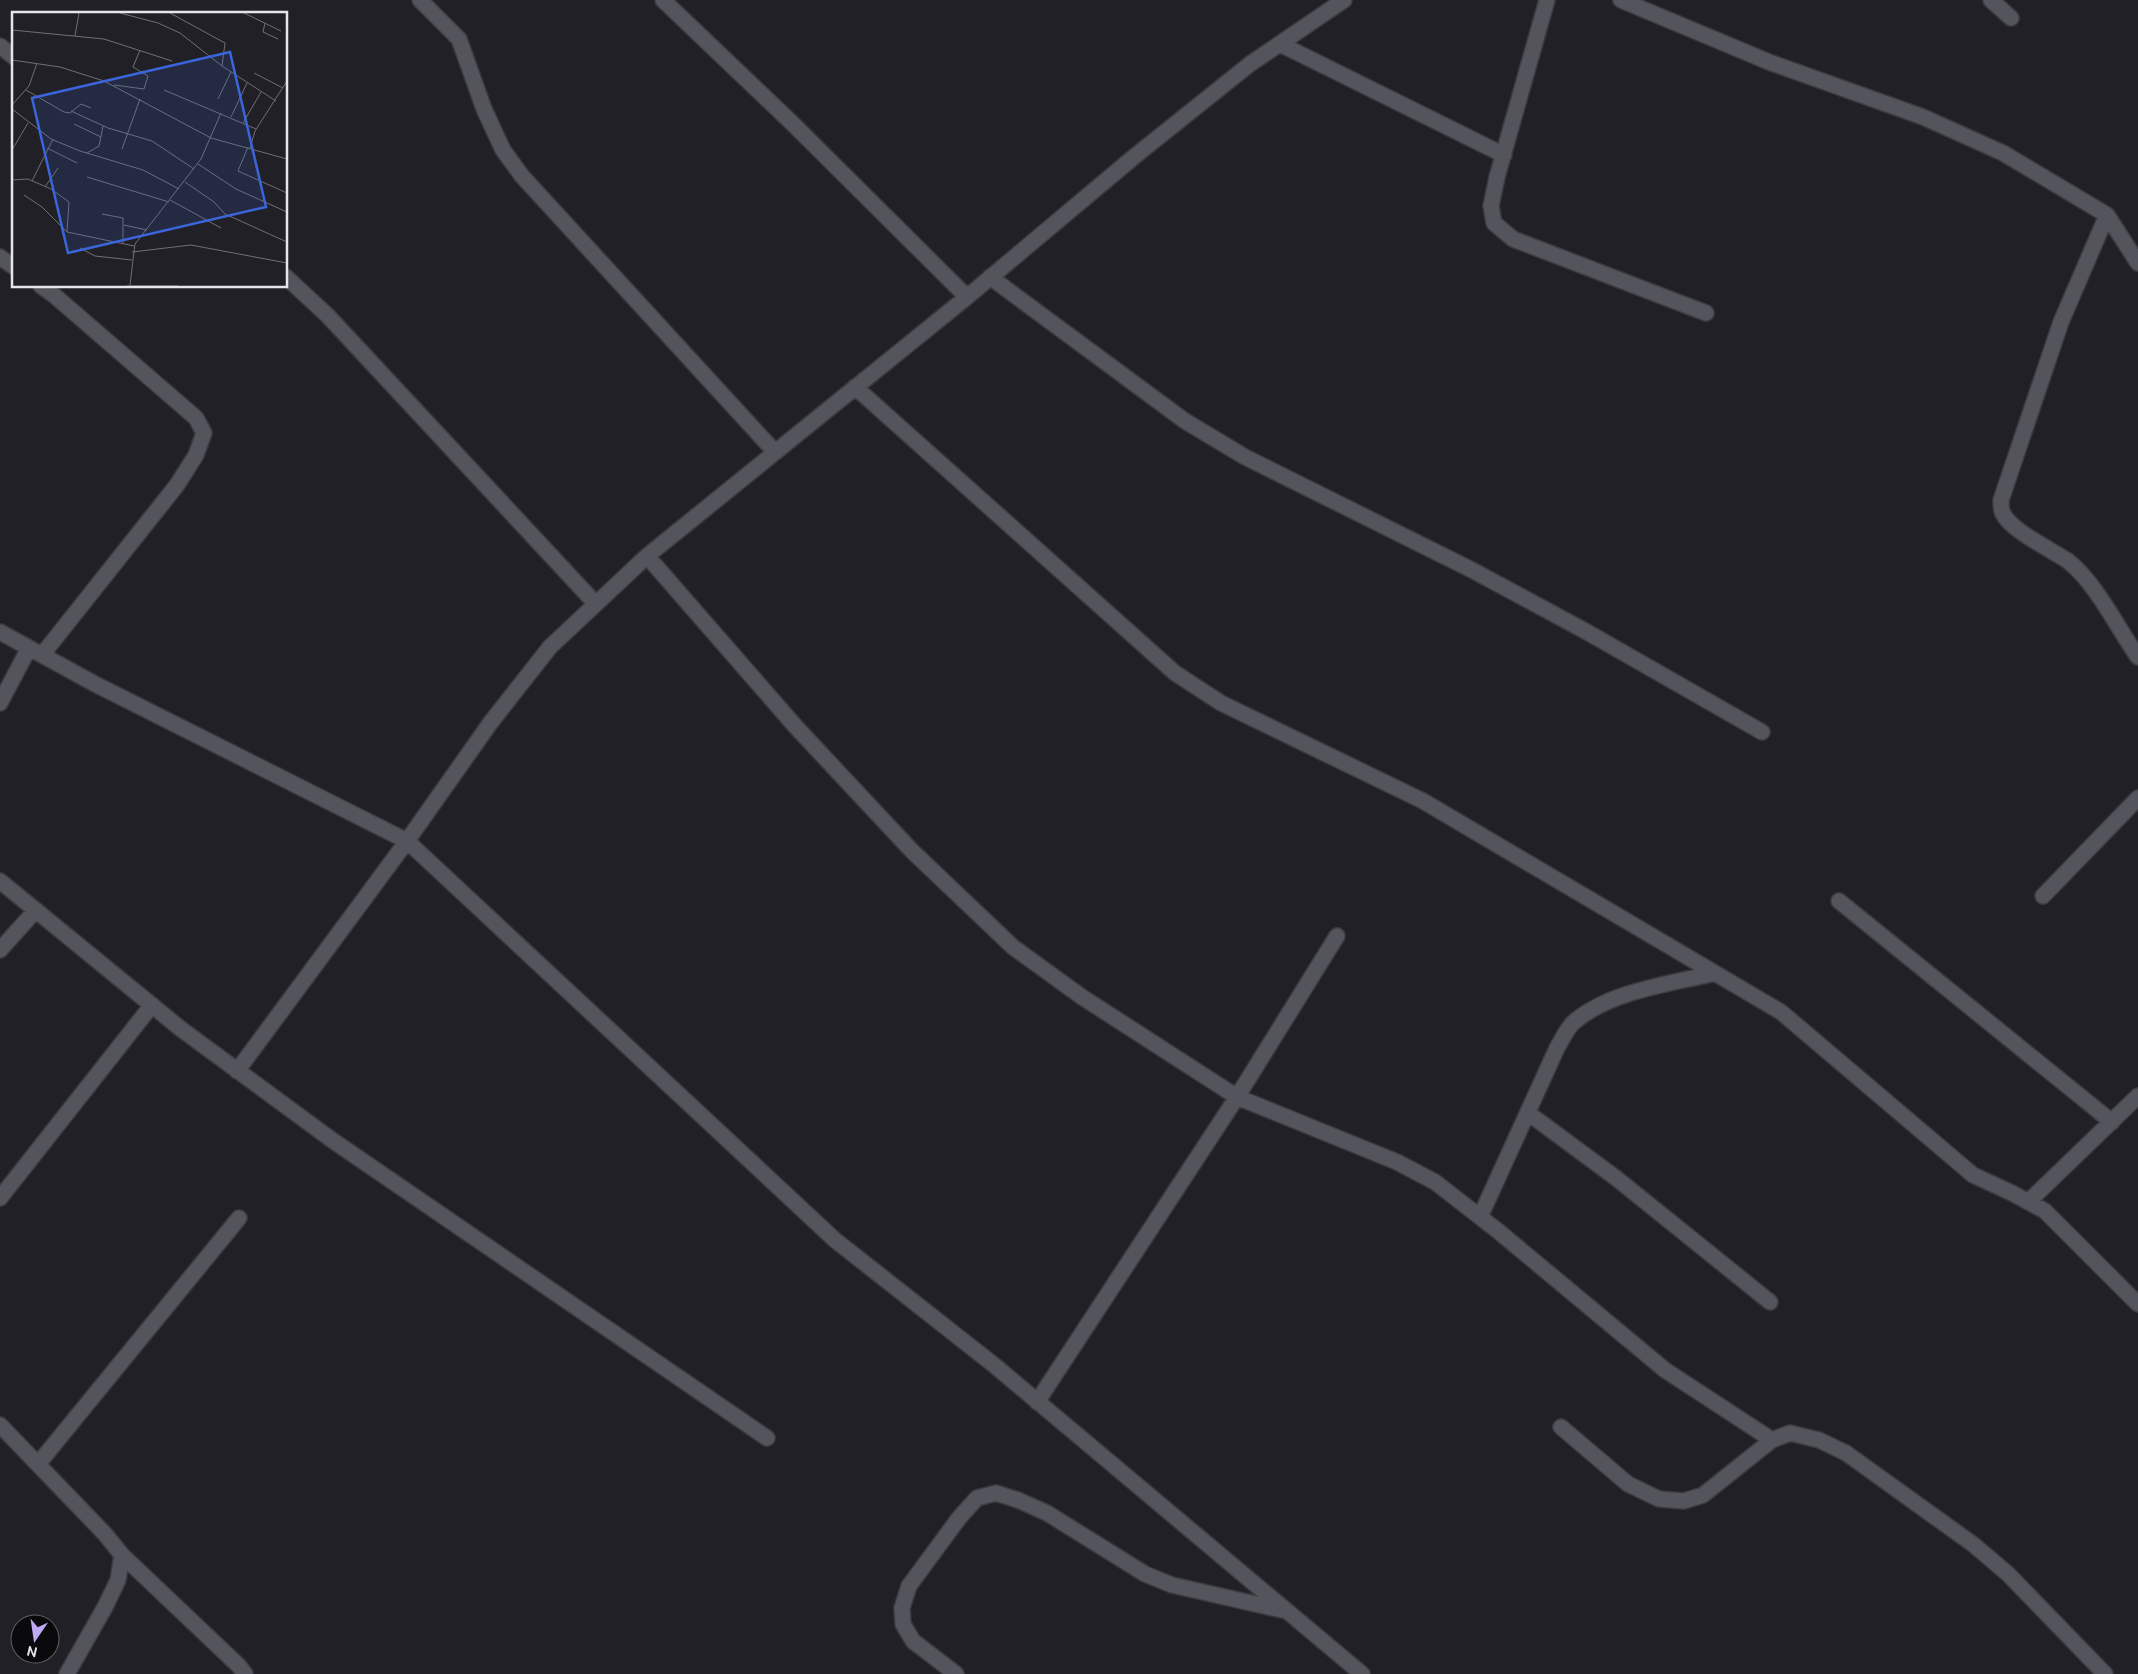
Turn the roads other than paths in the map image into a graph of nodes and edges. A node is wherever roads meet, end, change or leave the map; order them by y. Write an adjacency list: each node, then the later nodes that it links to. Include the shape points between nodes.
1 (420, 0): 22 (street, via 460,39 484,110 503,150 522,176)
2 (663, 0): 19 (street)
3 (1344, 0): 8 (street)
4 (1547, 0): 11 (street)
5 (1621, 0): 12 (street, via 1769,62 1923,117 2003,153)
6 (1991, 0): 7 (street)
7 (2011, 18)
8 (1280, 44): 11 (street); 16 (street, via 1250,64)
9 (0, 46): 10 (street)
10 (12, 55)
11 (1504, 155): 20 (street, via 1491,206 1494,223 1513,239)
12 (2107, 215): 14 (street); 27 (street, via 2061,322 2001,500 2007,520 2020,532 2082,572)
13 (0, 257): 15 (street)
14 (2138, 263)
15 (12, 266)
16 (990, 277): 19 (street); 29 (street, via 1185,421 1244,457 1472,570)
17 (288, 279): 24 (street, via 335,324)
18 (45, 288): 26 (street, via 196,418 204,433 196,456 177,485)
19 (967, 297): 21 (street)
20 (1706, 313)
21 (855, 387): 22 (street); 38 (street, via 1175,673 1221,703 1423,801)
22 (775, 452): 23 (street)
23 (647, 556): 24 (street); 42 (street, via 810,742 912,851 1013,947 1082,997)
24 (596, 604): 31 (street, via 550,647 491,722)
25 (0, 632): 26 (street)
26 (35, 651): 28 (street); 31 (street)
27 (2138, 657)
28 (0, 703)
29 (1762, 732)
30 (2138, 798): 33 (street)
31 (407, 841): 40 (street); 51 (street, via 835,1240)
32 (0, 881): 35 (street)
33 (2043, 896)
34 (1839, 901): 44 (street)
35 (36, 910): 37 (street); 39 (street)
36 (1337, 936): 42 (street)
37 (0, 950)
38 (1715, 973): 43 (street, via 1618,997 1584,1015 1573,1024 1557,1048); 46 (street, via 1782,1012 1973,1175)
39 (152, 1005): 40 (street); 45 (street)
40 (237, 1070): 54 (street, via 332,1140)
41 (2138, 1096): 44 (street)
42 (1237, 1097): 47 (street, via 1397,1162 1435,1182); 51 (street)
43 (1528, 1113): 47 (street); 49 (street, via 1616,1178)
44 (2112, 1122): 46 (street)
45 (0, 1198)
46 (2028, 1202): 50 (street, via 2052,1217)
47 (1480, 1217): 55 (street, via 1665,1370)
48 (239, 1218): 56 (street)
49 (1770, 1302)
50 (2138, 1304)
51 (1037, 1402): 58 (street)
52 (0, 1425): 56 (street)
53 (1561, 1427): 55 (street, via 1628,1484 1659,1499 1684,1501 1703,1494)
54 (767, 1438)
55 (1772, 1440): 63 (street, via 1790,1433 1819,1440 1846,1452 1974,1544 2008,1574)
56 (38, 1464): 57 (street)
57 (122, 1555): 59 (street, via 118,1580); 60 (street)
58 (1286, 1611): 61 (street, via 1172,1585 1145,1574 1047,1513 996,1493 978,1498 959,1518 910,1586 902,1608 902,1624 913,1641); 62 (street)
59 (67, 1674)
60 (245, 1674)
61 (956, 1674)
62 (1362, 1674)
63 (2105, 1674)

